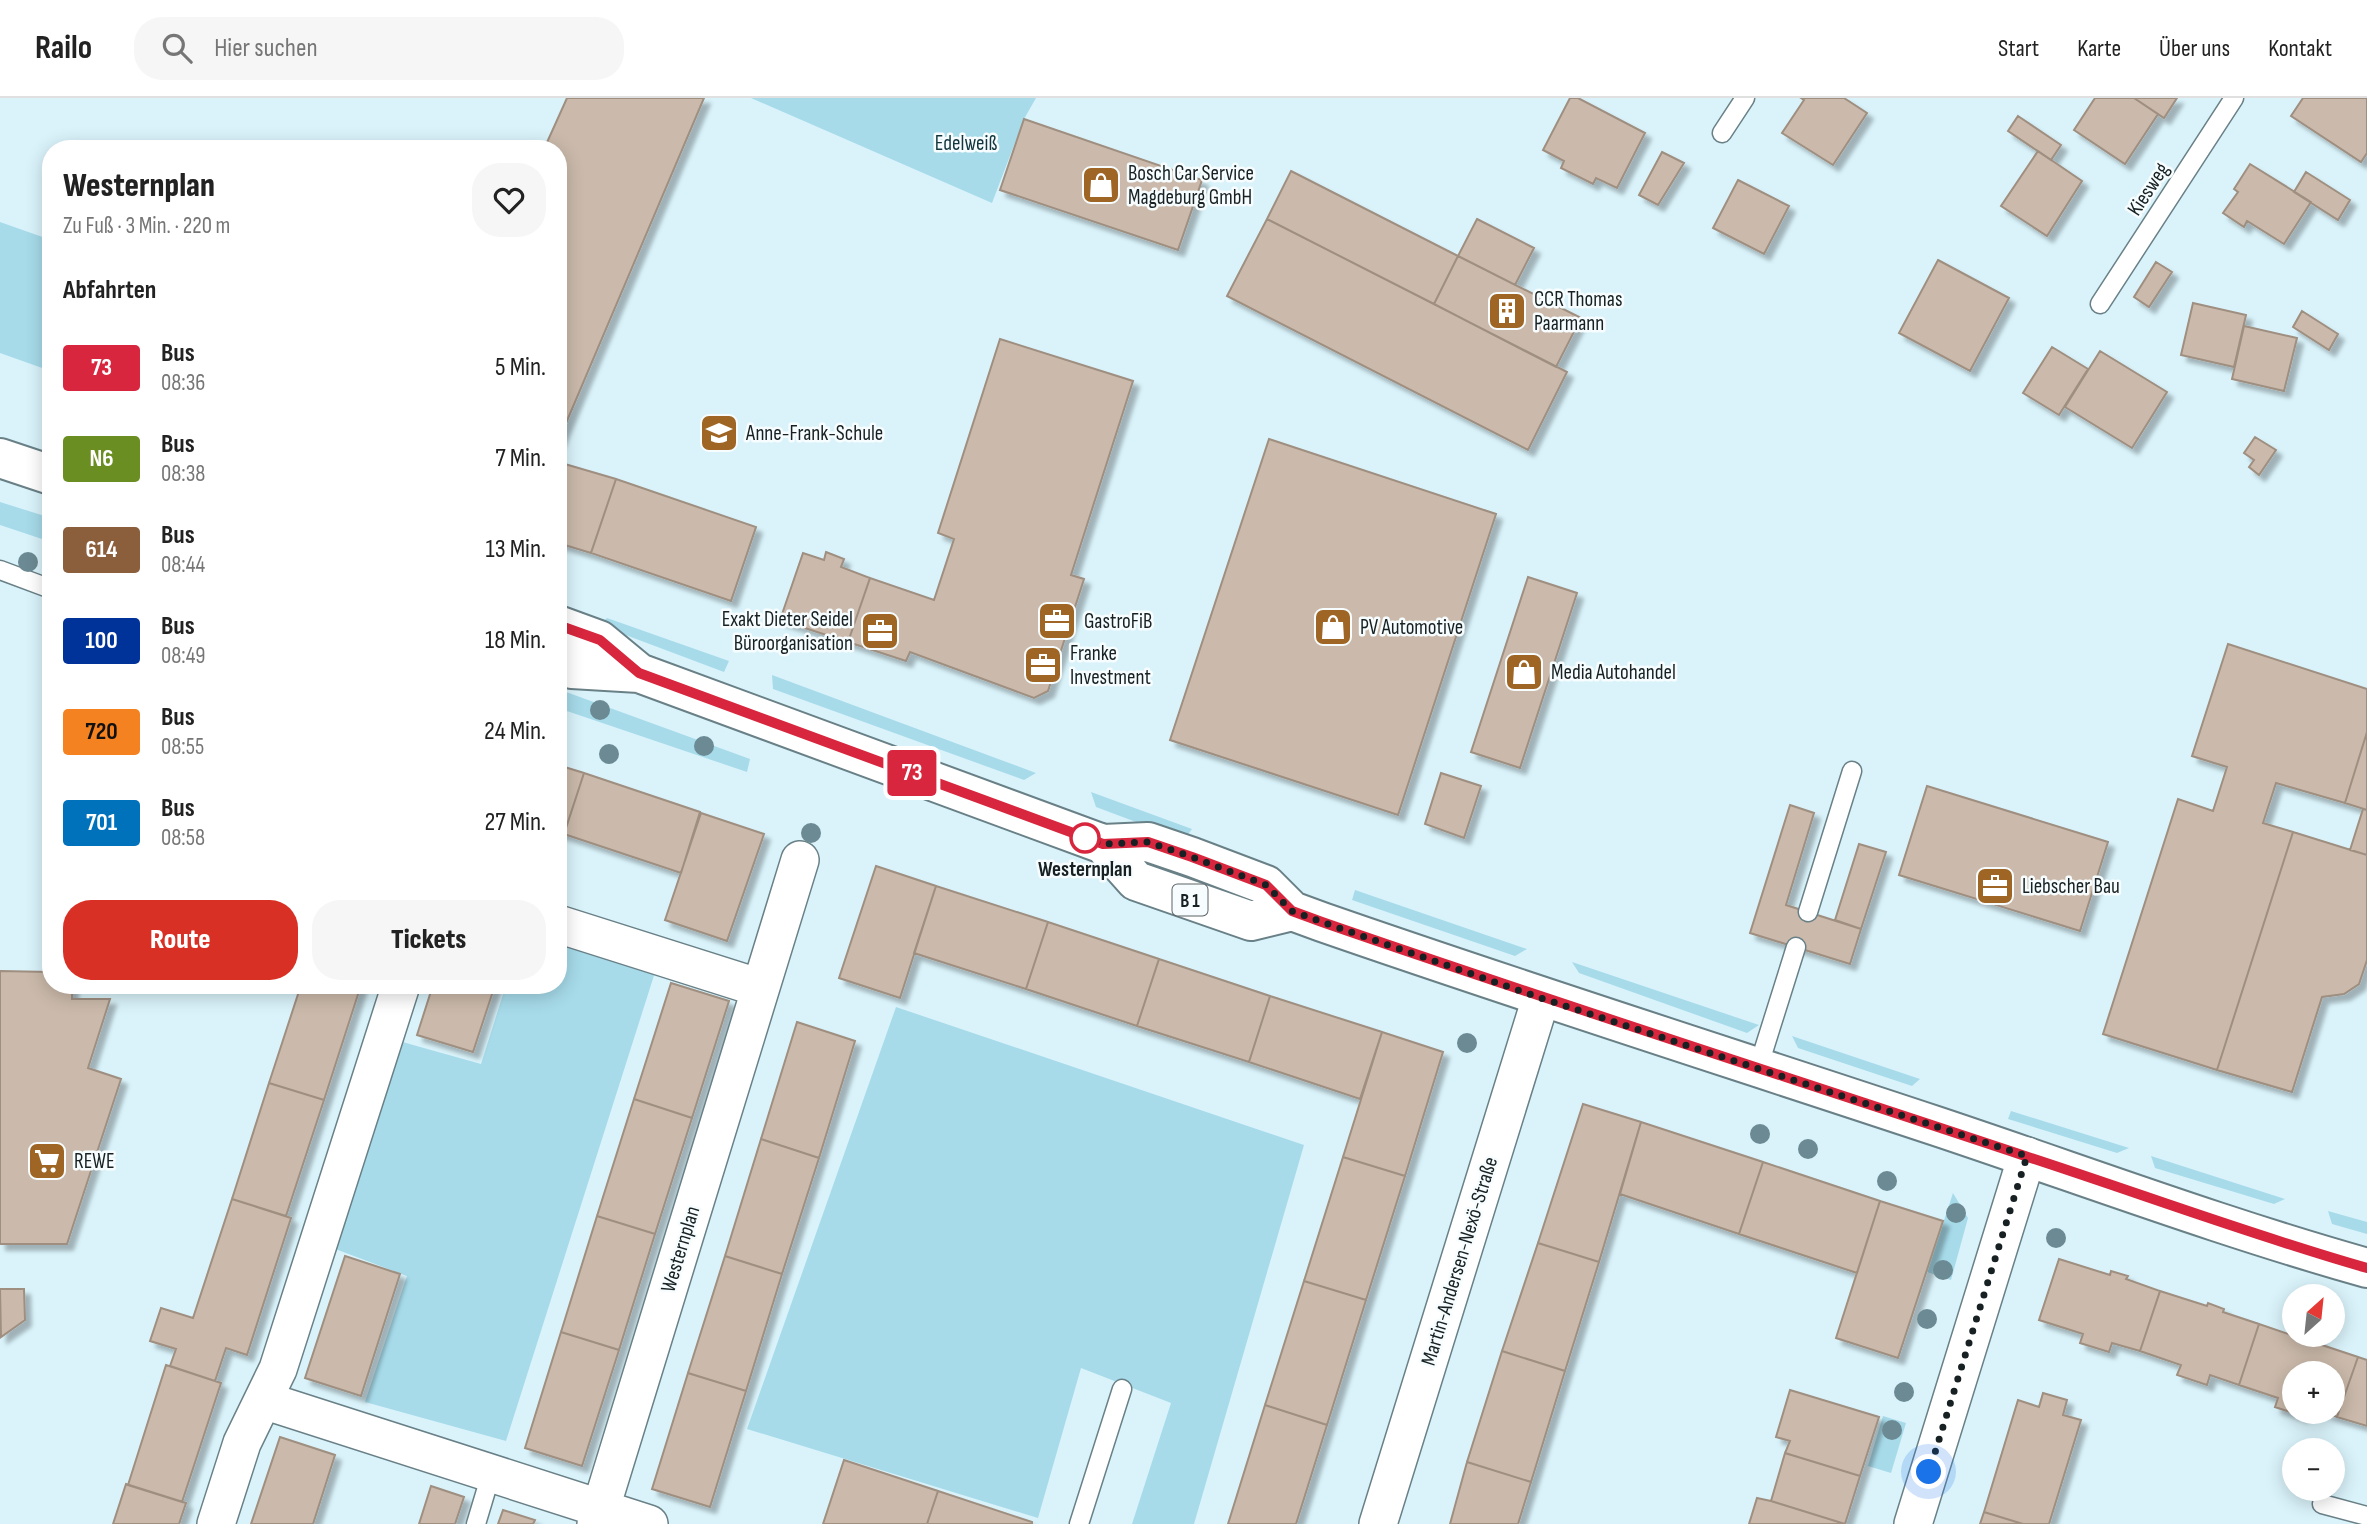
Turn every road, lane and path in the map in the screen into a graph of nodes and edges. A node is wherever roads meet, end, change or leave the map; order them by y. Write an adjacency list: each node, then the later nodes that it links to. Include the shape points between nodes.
1 (1745, 98): 3 (lane)
2 (2234, 98): 4 (lane, Kiesweg)
3 (1722, 133)
4 (2100, 304)
5 (0, 458): 6 (main road)
6 (42, 472)
7 (0, 570): 8 (lane)
8 (42, 586)
9 (567, 628): 11 (main road, B 1, via 600,640)
10 (567, 668): 11 (main road, B 1)
11 (639, 673): 19 (main road, B 1, via 1103,844 1136,881 1251,921 1292,911)
12 (1852, 771): 14 (lane)
13 (800, 860): 17 (street, Westernplan)
14 (1808, 912)
15 (567, 927): 17 (street)
16 (1796, 947): 20 (lane)
17 (760, 988): 27 (street, Westernplan)
18 (398, 994): 24 (street, via 278,1369)
19 (1541, 998): 20 (main road, B 1); 33 (street, Martin-Andersen-Nexö-Straße)
20 (1758, 1068): 21 (main road, B 1)
21 (2027, 1156): 22 (main road, B 1, via 2288,1246); 34 (street)
22 (2367, 1268)
23 (1122, 1388): 32 (lane)
24 (263, 1400): 25 (street); 29 (street, via 242,1443)
25 (491, 1474): 27 (street); 30 (lane)
26 (2322, 1504): 28 (lane)
27 (599, 1516): 31 (street)
28 (2367, 1516)
29 (216, 1524)
30 (476, 1524)
31 (649, 1524)
32 (1080, 1524)
33 (1378, 1524)
34 (1913, 1524)

